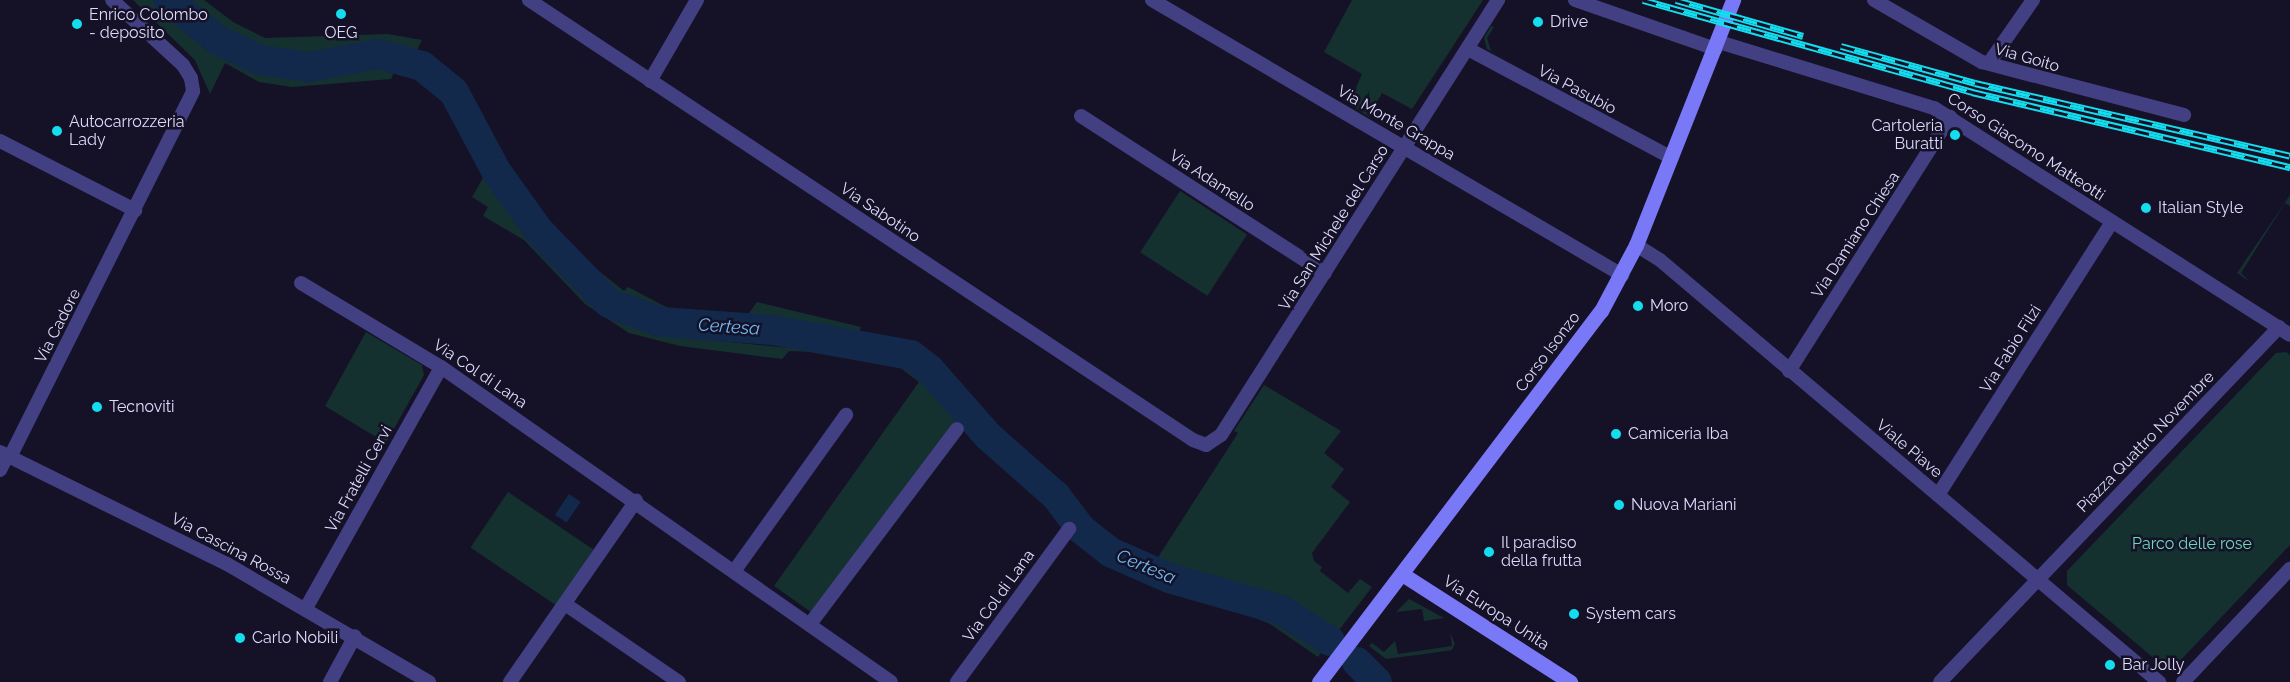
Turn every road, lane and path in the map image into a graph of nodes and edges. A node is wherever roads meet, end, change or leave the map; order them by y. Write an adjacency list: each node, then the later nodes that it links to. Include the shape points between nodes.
1 (112, 0): 20 (street, Via Cadore, via 177,58 193,84 188,105)
2 (529, 0): 13 (street, Via Sabotino)
3 (697, 0): 13 (street)
4 (1152, 0): 18 (street, Via Monte Grappa)
5 (1498, 0): 11 (street, Via San Michele del Carso)
6 (1575, 0): 10 (street, Corso Giacomo Matteotti)
7 (1874, 0): 12 (street, Via Goito, via 1974,59)
8 (2033, 0): 12 (street)
9 (1730, 1): 10 (street, Corso Isonzo)
10 (1718, 46): 16 (street, Corso Giacomo Matteotti, via 1906,97); 19 (street, Corso Isonzo)
11 (1468, 49): 18 (street, Via San Michele del Carso); 19 (street, Via Pasubio)
12 (1989, 63): 14 (street, Via Goito)
13 (650, 81): 31 (street, Via Sabotino, via 1192,440 1206,445)
14 (2184, 115)
15 (1081, 116): 23 (street, Via Adamello)
16 (1950, 117): 21 (street, Corso Giacomo Matteotti); 28 (street, Via Damiano Chiesa)
17 (0, 141): 20 (street)
18 (1405, 147): 23 (street, Via San Michele del Carso); 24 (street, Via Monte Grappa)
19 (1672, 158): 22 (street, Corso Isonzo)
20 (135, 210): 32 (street, Via Cadore)
21 (2112, 222): 26 (street, Corso Giacomo Matteotti); 34 (street, Via Fabio Filzi)
22 (1636, 245): 24 (street, Corso Isonzo); 28 (street, Viale Piave, via 1660,260)
23 (1324, 273): 31 (street, Via San Michele del Carso)
24 (1622, 275): 39 (street, Corso Isonzo, via 1588,330)
25 (301, 283): 27 (street, Via Col di Lana)
26 (2285, 331): 40 (street, Piazza Quattro Novembre)
27 (441, 367): 35 (street, Via Col di Lana); 42 (street, Via Fratelli Cervi)
28 (1789, 371): 34 (street, Viale Piave)
29 (846, 415): 38 (street)
30 (957, 429): 43 (street)
31 (1214, 442)
32 (6, 455): 33 (street, Via Cadore); 42 (street, Via Cascina Rossa, via 206,553)
33 (0, 470)
34 (1938, 495): 40 (street, Viale Piave)
35 (636, 501): 38 (street, Via Col di Lana); 41 (street)
36 (1069, 529): 50 (street, Via Col di Lana)
37 (2290, 569): 55 (street)
38 (735, 570): 43 (street, Via Col di Lana)
39 (1402, 574): 51 (street, Corso Isonzo); 52 (street, Via Europa Unita)
40 (2038, 580): 53 (street, Piazza Quattro Novembre); 54 (street, Viale Piave)
41 (565, 604): 47 (street); 48 (street)
42 (306, 608): 44 (street, Via Cascina Rossa)
43 (810, 624): 49 (street, Via Col di Lana)
44 (355, 636): 45 (street); 46 (street, Via Cascina Rossa)
45 (330, 682)
46 (429, 682)
47 (510, 682)
48 (679, 682)
49 (891, 682)
50 (957, 682)
51 (1319, 682)
52 (1570, 682)
53 (1940, 682)
54 (2159, 682)
55 (2183, 682)

